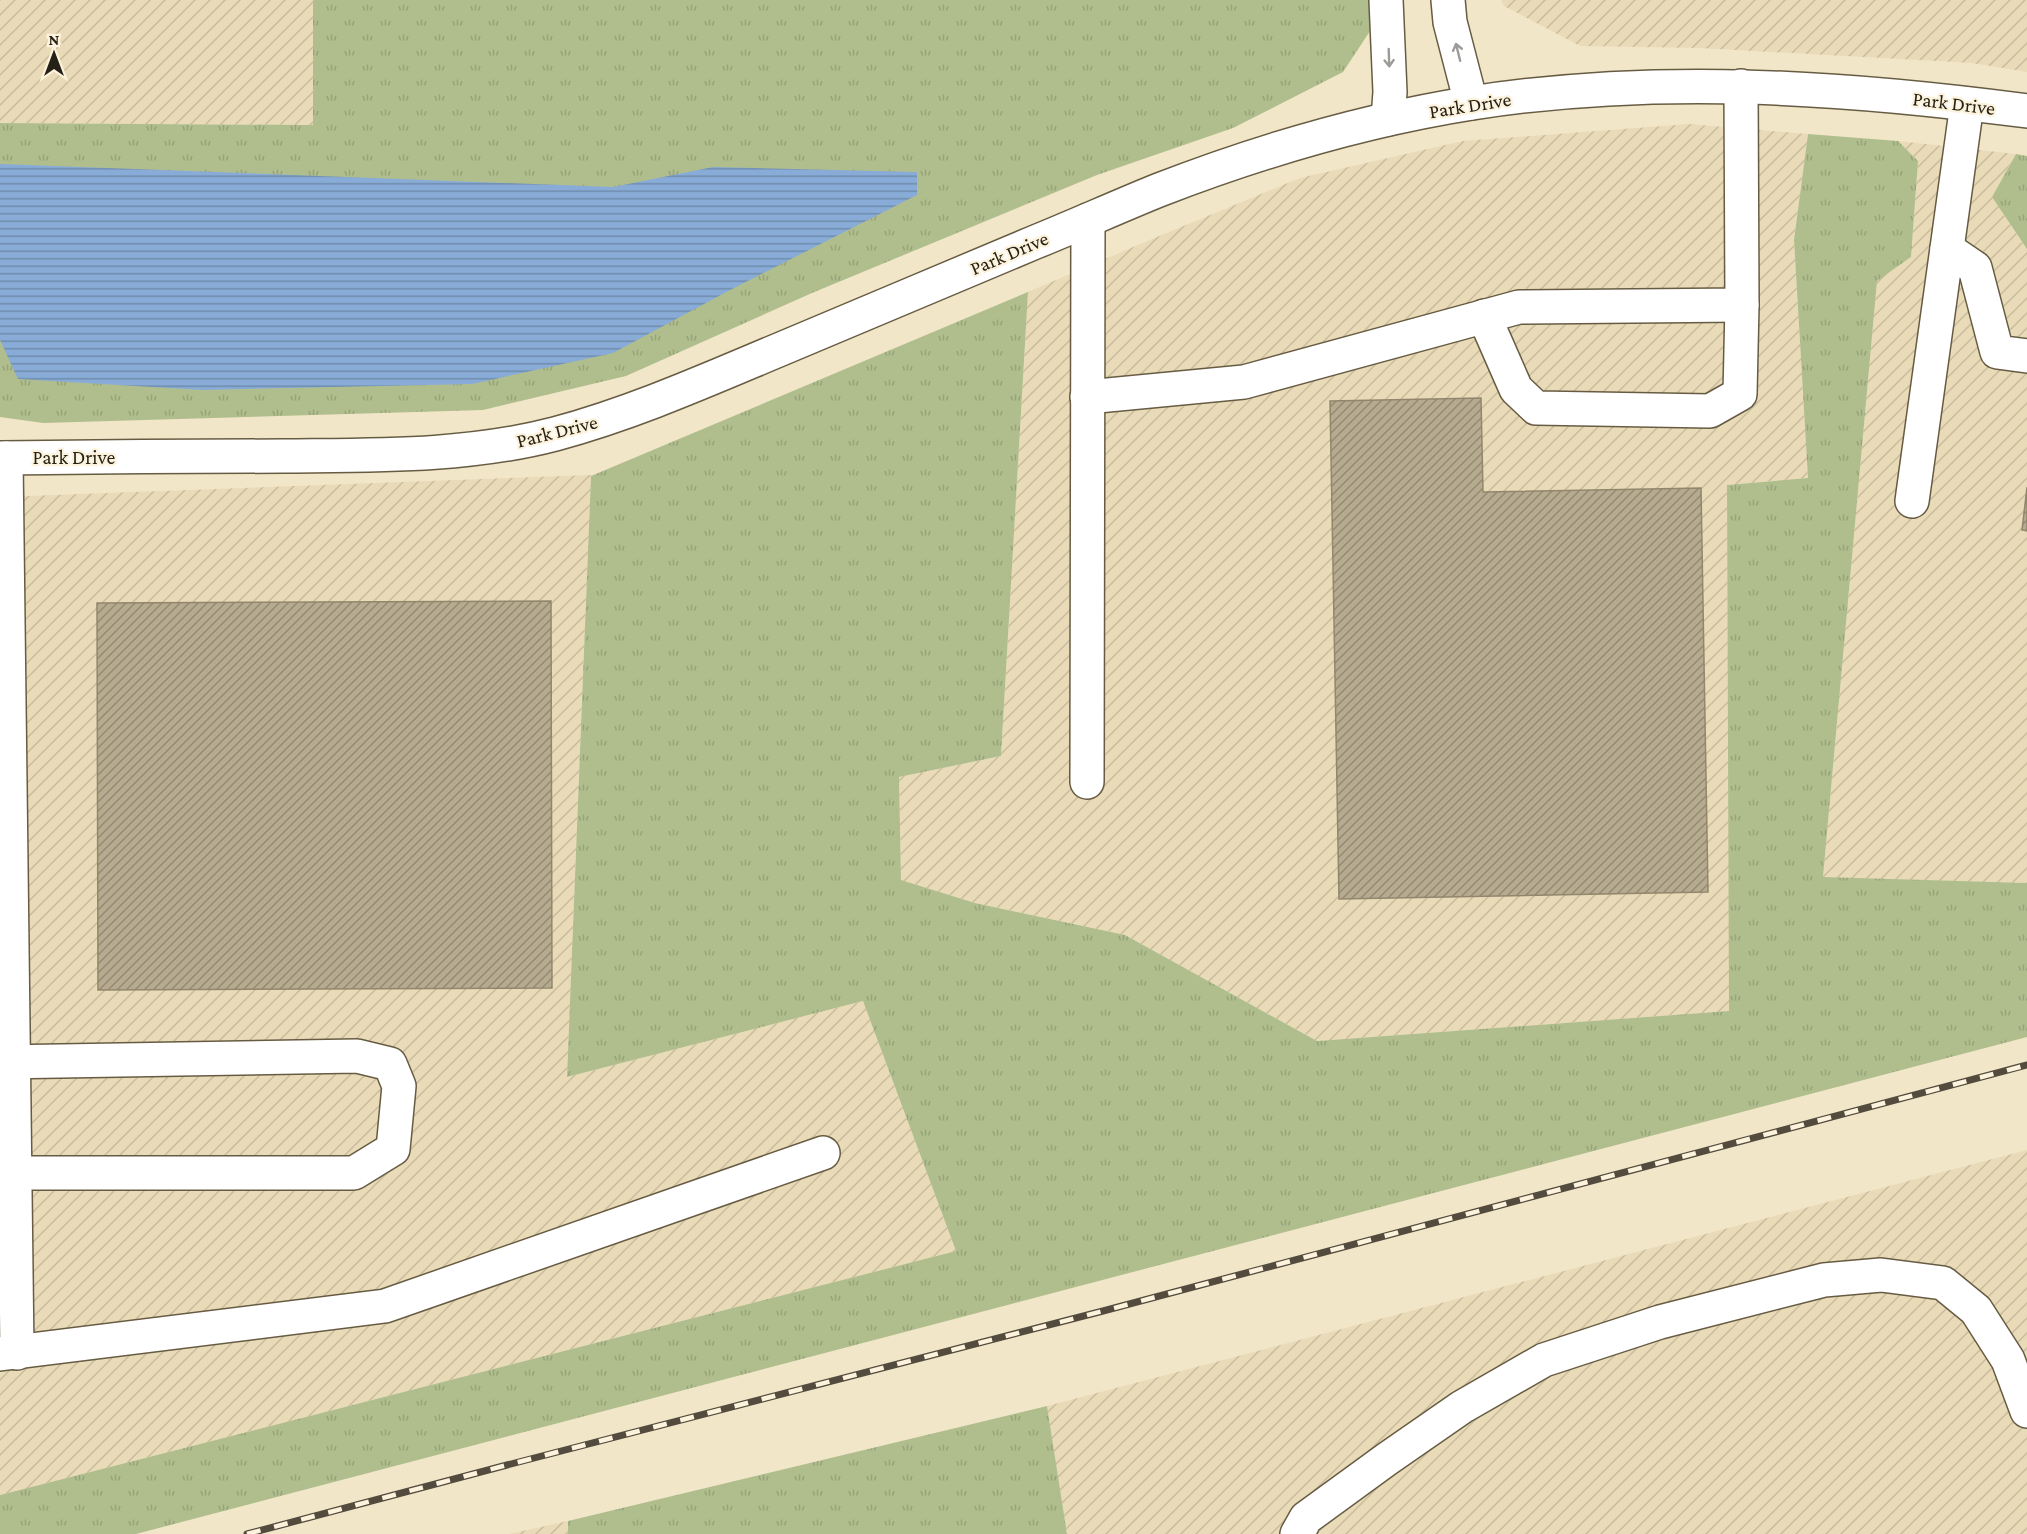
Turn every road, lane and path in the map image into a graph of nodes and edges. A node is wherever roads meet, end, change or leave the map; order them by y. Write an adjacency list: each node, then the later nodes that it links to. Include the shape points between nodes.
1 (1386, 0): 7 (street, one-way to 7)
2 (1448, 0): 4 (street, one-way to 2)
3 (1742, 86): 4 (street, Park Drive, via 1646,86); 5 (street, Park Drive); 10 (street)
4 (1471, 103): 7 (street, Park Drive)
5 (1967, 104): 6 (street, Park Drive); 9 (street)
6 (2027, 111)
7 (1388, 119): 8 (street, Park Drive, via 1259,154)
8 (1088, 220): 13 (street); 14 (street, Park Drive, via 648,405 553,435 405,455)
9 (1947, 249): 12 (street, via 1975,268 1997,352); 15 (street)
10 (1742, 305): 11 (street, via 1519,307); 11 (street, via 1740,394 1710,411 1536,408 1516,389)
11 (1484, 316): 13 (street, via 1244,382)
12 (2027, 356)
13 (1087, 397): 16 (street)
14 (3, 458): 17 (street)
15 (1912, 501)
16 (1087, 782)
17 (7, 1062): 19 (street); 19 (street, via 357,1056 390,1064 399,1086 393,1149 354,1173)
18 (823, 1153): 20 (street, via 385,1306)
19 (15, 1173): 20 (street)
20 (8, 1354)
21 (2027, 1411): 22 (street, via 2008,1360 1976,1310 1943,1282 1881,1275 1824,1280 1660,1322 1544,1360 1462,1407 1387,1459 1306,1518)
22 (1297, 1534)

